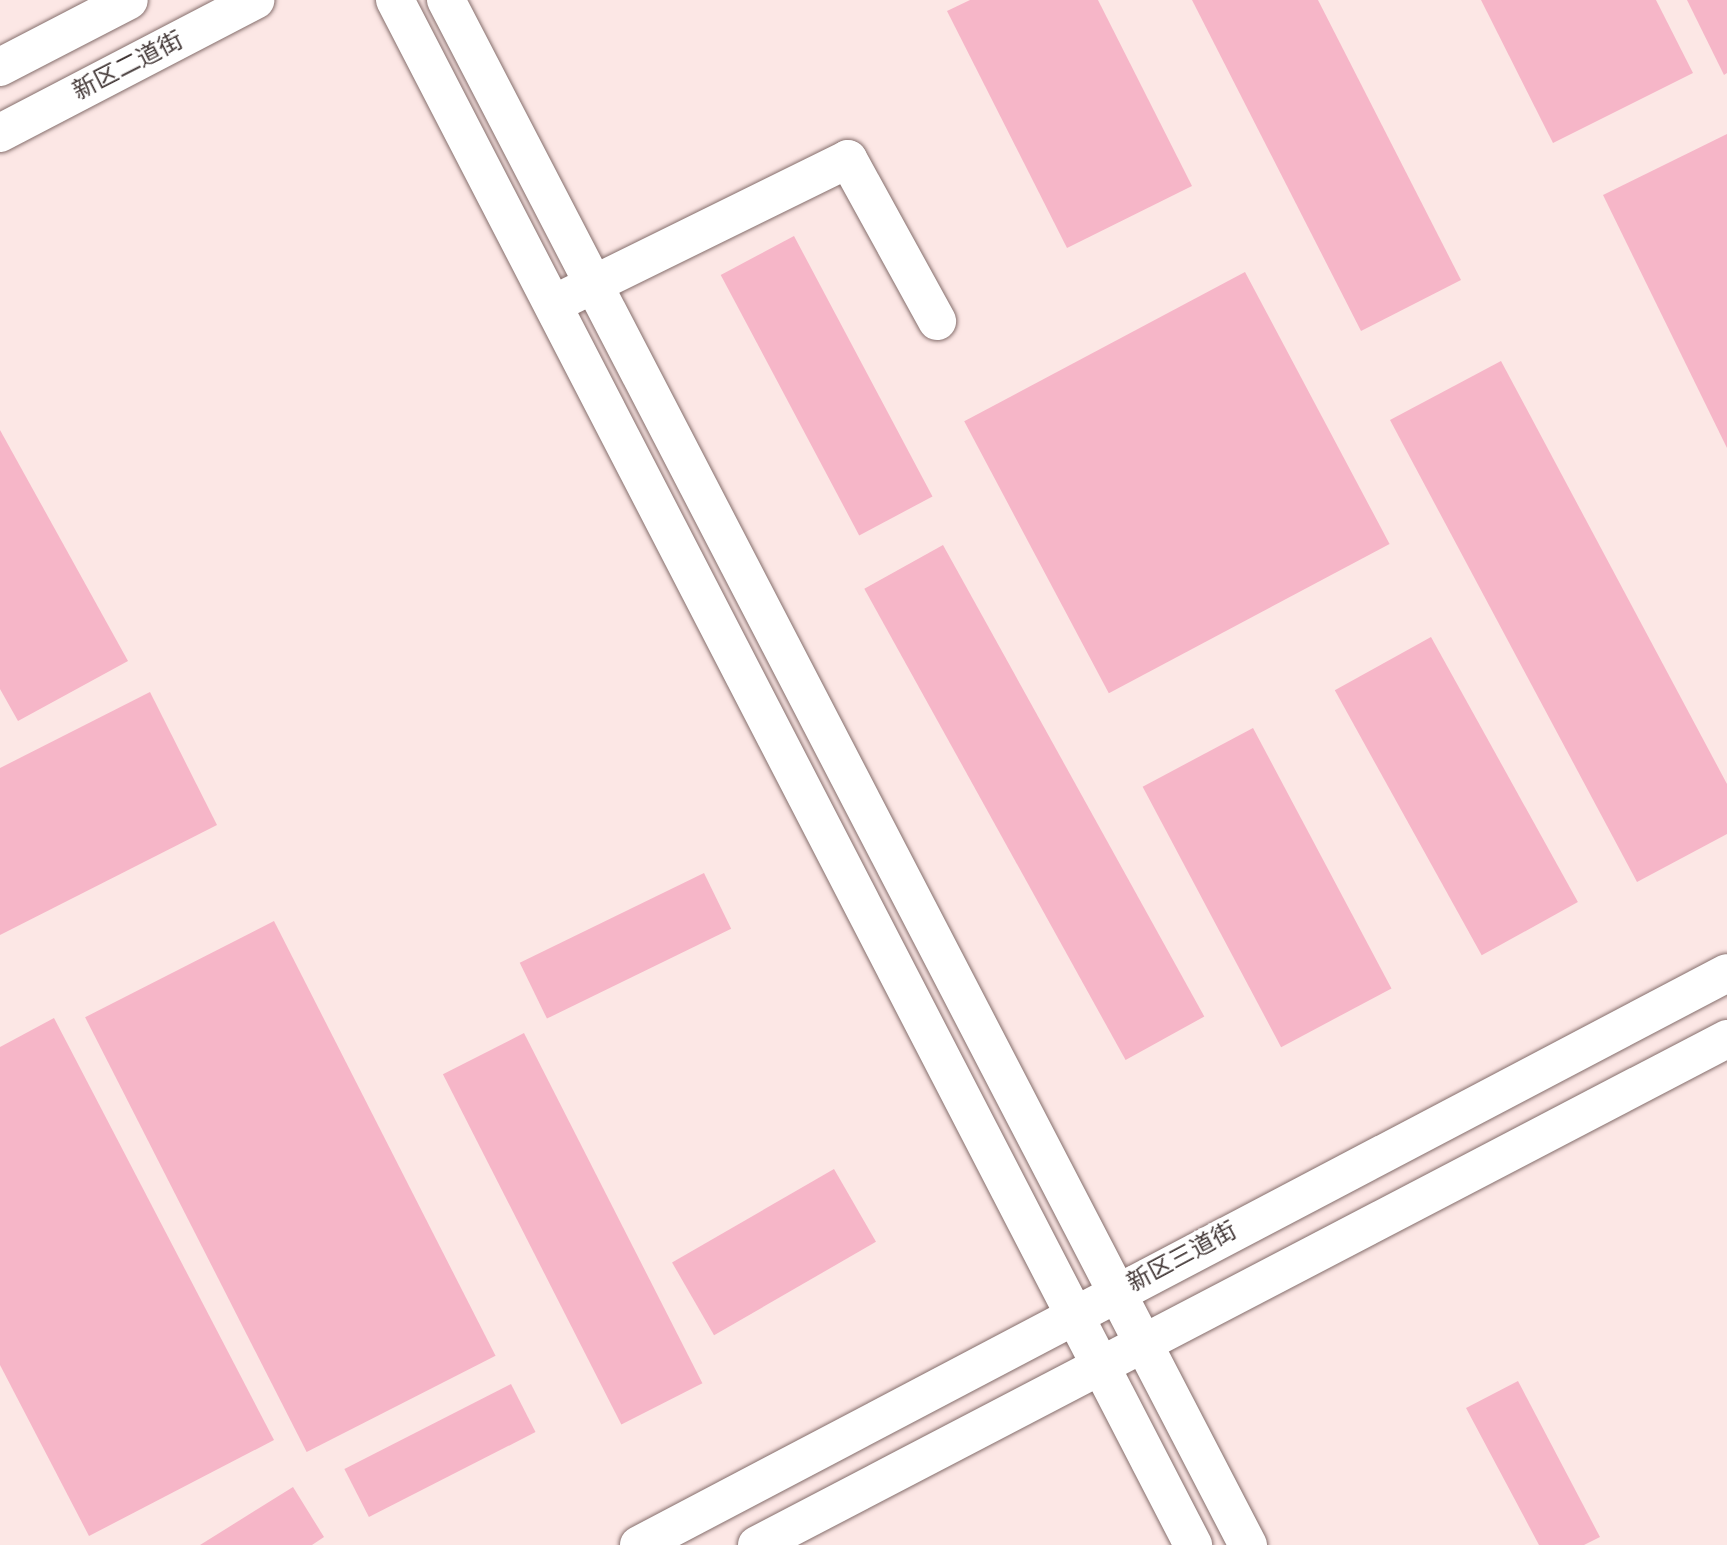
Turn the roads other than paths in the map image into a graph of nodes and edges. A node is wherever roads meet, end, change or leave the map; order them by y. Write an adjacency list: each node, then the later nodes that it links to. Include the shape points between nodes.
1 (129, 0): 5 (street)
2 (256, 0): 6 (street, 新区二道街)
3 (395, 0): 8 (street)
4 (446, 0): 7 (street)
5 (0, 67)
6 (0, 133)
7 (594, 287): 8 (street); 9 (street, via 848,159); 12 (street)
8 (552, 303): 13 (street)
9 (937, 321)
10 (1727, 973): 12 (street, 新区三道街)
11 (1727, 1039): 14 (street)
12 (1117, 1292): 13 (street, 新区三道街); 14 (street)
13 (1074, 1314): 15 (street); 16 (street, 新区三道街)
14 (1143, 1343): 15 (street); 19 (street)
15 (1100, 1366): 17 (street); 18 (street)
16 (639, 1545)
17 (757, 1545)
18 (1193, 1545)
19 (1248, 1545)

